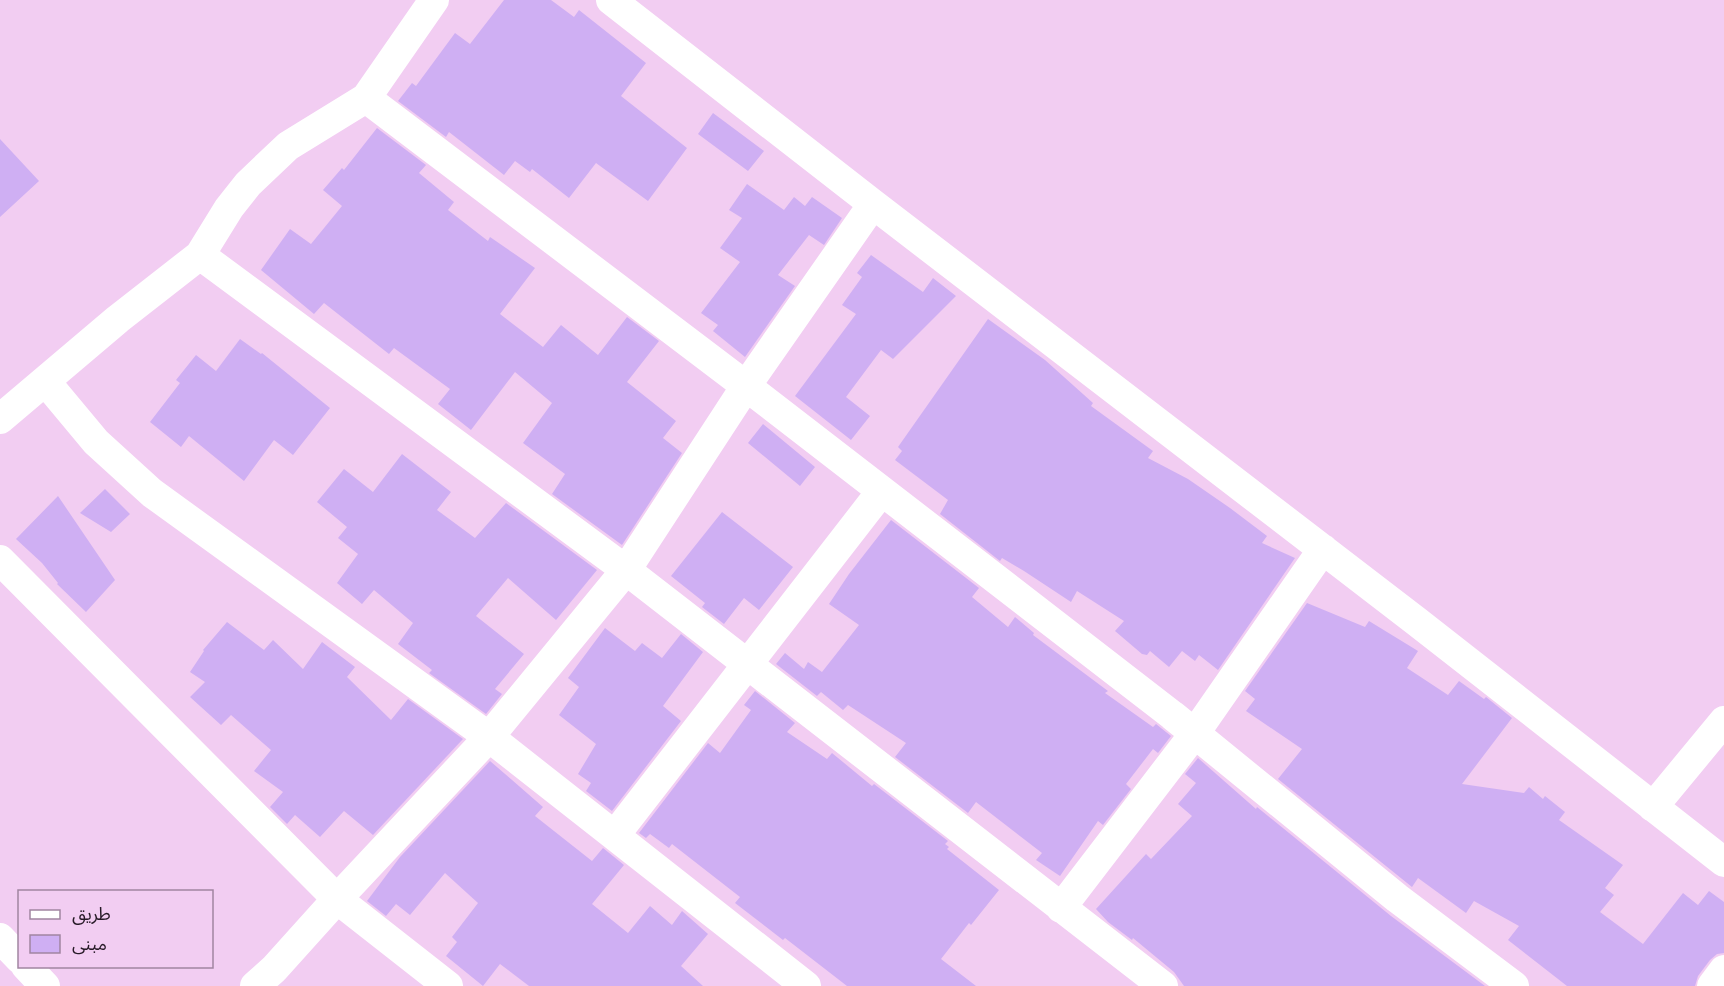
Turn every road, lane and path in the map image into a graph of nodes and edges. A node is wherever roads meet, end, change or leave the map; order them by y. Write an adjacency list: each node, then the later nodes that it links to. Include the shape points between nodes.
1 (434, 0): 3 (street)
2 (611, 0): 4 (street)
3 (366, 98): 5 (street, via 288,146 249,184); 7 (street)
4 (873, 204): 7 (street); 10 (street)
5 (200, 255): 6 (street); 12 (street)
6 (46, 382): 8 (street); 16 (street, via 96,442 152,493)
7 (746, 386): 9 (street); 12 (street)
8 (0, 418)
9 (881, 492): 13 (street); 15 (street)
10 (1323, 549): 15 (street); 17 (street)
11 (0, 561): 20 (street)
12 (626, 570): 13 (street); 16 (street)
13 (748, 664): 18 (street); 21 (street)
14 (1724, 721): 17 (street)
15 (1195, 733): 21 (street); 31 (street, via 1397,898)
16 (489, 737): 18 (street); 20 (street)
17 (1653, 807): 19 (street)
18 (615, 835): 29 (street)
19 (1724, 862)
20 (337, 898): 27 (street); 28 (street)
21 (1061, 908): 30 (street)
22 (0, 938): 23 (street)
23 (18, 957)
24 (28, 968): 26 (street)
25 (1724, 970): 32 (street)
26 (45, 986)
27 (255, 986)
28 (448, 986)
29 (806, 986)
30 (1163, 986)
31 (1514, 986)
32 (1712, 986)

